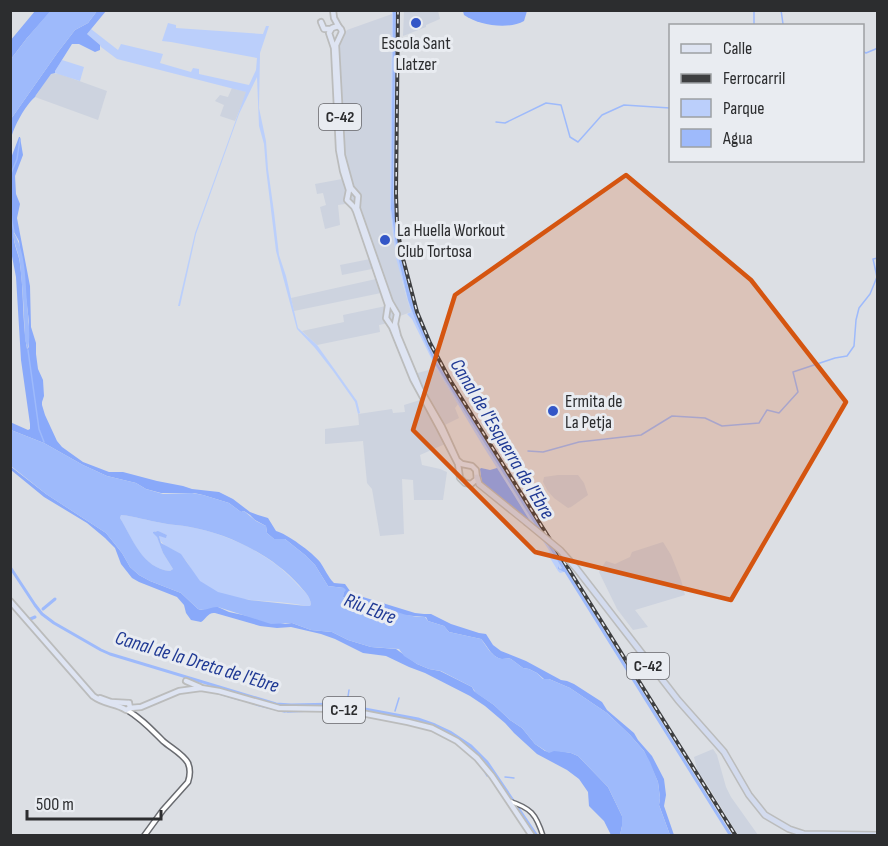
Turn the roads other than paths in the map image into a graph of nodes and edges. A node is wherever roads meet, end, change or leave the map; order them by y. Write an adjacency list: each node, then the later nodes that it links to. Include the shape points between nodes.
1 (332, 10): 3 (main road, C-42); 4 (main road, C-42)
2 (321, 22): 4 (main road, via 324,29)
3 (339, 27): 4 (main road); 6 (main road, C-42)
4 (331, 28): 5 (main road, C-42)
5 (331, 37): 6 (main road); 8 (main road, C-42, via 340,155)
6 (339, 38): 7 (main road, C-42, via 336,45 341,151 348,182)
7 (355, 193): 8 (main road); 9 (main road, C-42)
8 (349, 194): 10 (main road, C-42, via 347,200)
9 (357, 202): 10 (main road); 11 (main road, C-42)
10 (351, 204): 12 (main road, C-42, via 389,306)
11 (394, 311): 12 (main road); 14 (main road, C-42)
12 (387, 312): 13 (main road, C-42)
13 (389, 321): 14 (main road); 16 (main road, C-42)
14 (395, 321): 15 (main road, C-42, via 416,382 456,458)
15 (467, 466): 16 (main road); 17 (main road, C-42, via 475,469)
16 (460, 472): 18 (main road, C-42, via 461,481)
17 (477, 477): 18 (main road); 19 (highway, C-42, via 479,484)
18 (471, 484): 19 (highway, C-42)
19 (525, 523): 20 (highway, C-42, bridge)
20 (575, 568): 26 (highway, C-42, via 678,700 724,752 765,815 804,834); 30 (highway, C-42, via 675,700 718,749 759,812 777,827)
21 (10, 601): 23 (main road, C-12, via 90,692)
22 (145, 706): 23 (main road, C-12); 24 (main road, via 136,710); 25 (main road, C-12, via 191,685 290,710 341,709 424,726 457,741 477,758)
23 (127, 707): 24 (main road)
24 (139, 718): 27 (main road, via 190,768 185,786)
25 (511, 801): 28 (main road, C-12); 29 (street, via 533,813)
26 (878, 835)
27 (144, 836)
28 (532, 836)
29 (543, 836)
30 (800, 836)

